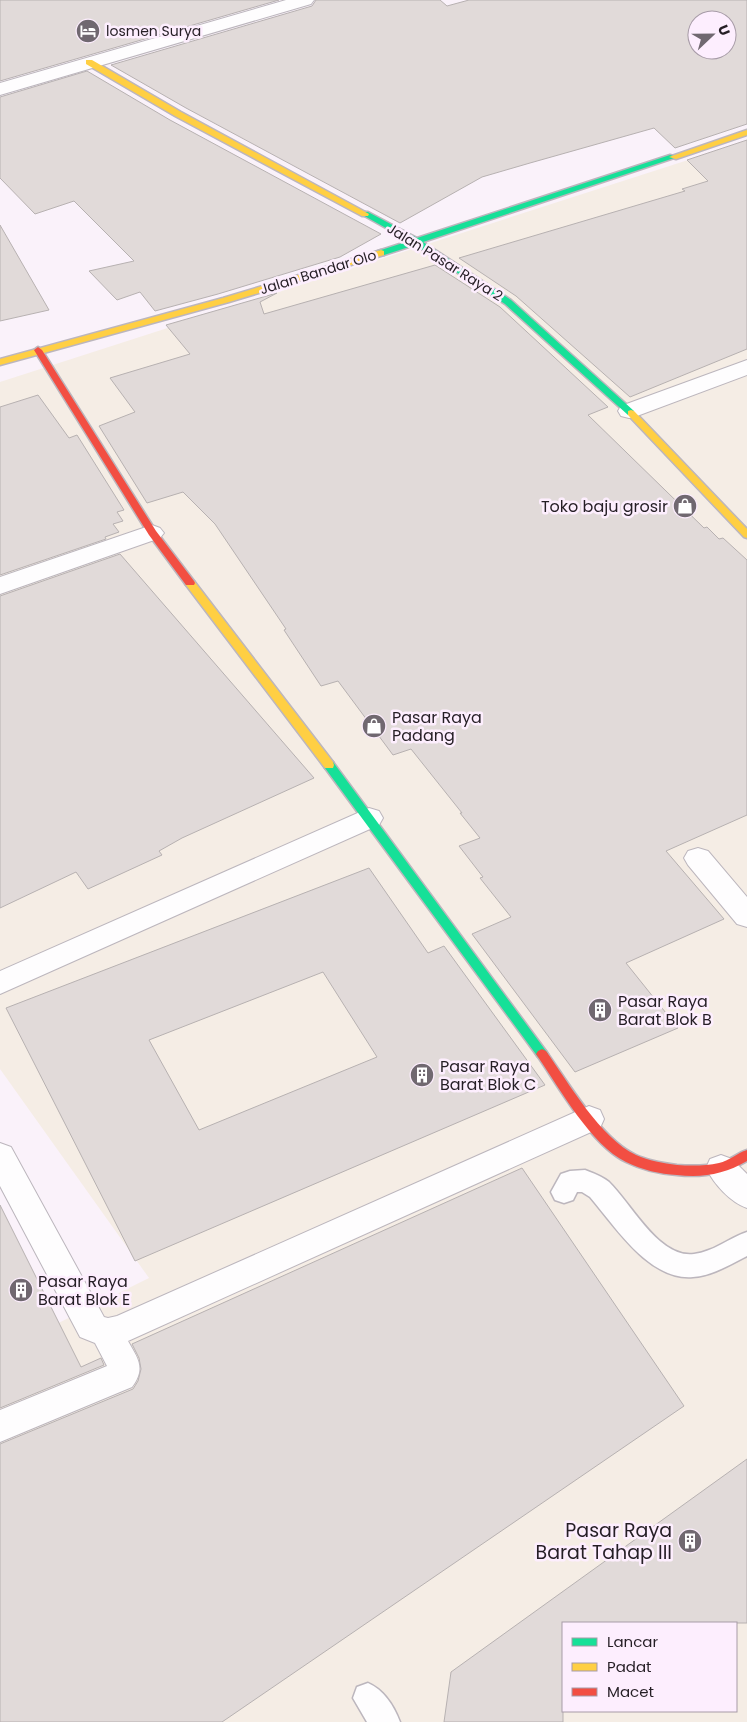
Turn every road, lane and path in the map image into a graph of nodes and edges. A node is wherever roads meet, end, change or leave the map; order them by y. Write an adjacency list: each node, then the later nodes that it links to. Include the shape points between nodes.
1 (305, 0): 2 (street)
2 (89, 62): 3 (street); 5 (street, Jalan Pasar Raya 2, via 178,114)
3 (0, 89)
4 (747, 132): 5 (street, Jalan Bandar Olo)
5 (417, 242): 6 (street, Jalan Bandar Olo, via 226,300); 9 (street, Jalan Pasar Raya 2, via 508,302)
6 (38, 350): 7 (street, Jalan Bandar Olo); 10 (street)
7 (0, 362)
8 (747, 367): 9 (street)
9 (629, 411): 11 (street, Jalan Pasar Raya 2)
10 (152, 533): 12 (street); 13 (street)
11 (747, 535)
12 (0, 586)
13 (369, 818): 16 (street); 17 (street)
14 (698, 858): 15 (street)
15 (747, 916)
16 (0, 983)
17 (589, 1119): 18 (street, via 621,1153 648,1166 691,1171); 23 (street)
18 (734, 1161): 21 (street)
19 (5, 1175): 23 (street, via 92,1327)
20 (564, 1192): 22 (lane, via 570,1182 585,1181 598,1189 646,1246 672,1263 693,1266 714,1260)
21 (747, 1195)
22 (747, 1243)
23 (108, 1334): 24 (street, via 124,1366 120,1376)
24 (0, 1426)
25 (368, 1698): 26 (lane)
26 (384, 1722)

